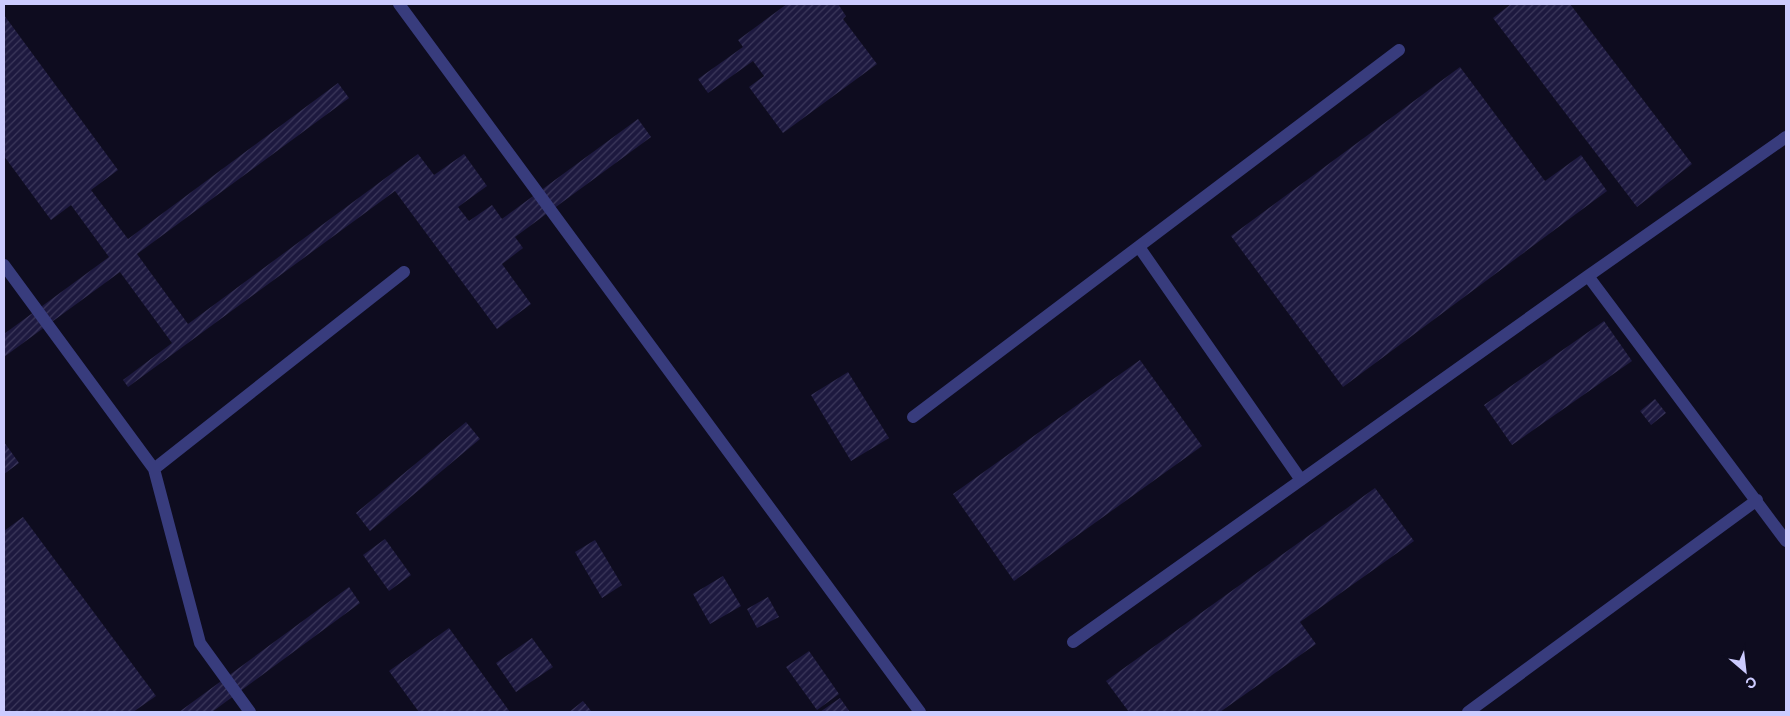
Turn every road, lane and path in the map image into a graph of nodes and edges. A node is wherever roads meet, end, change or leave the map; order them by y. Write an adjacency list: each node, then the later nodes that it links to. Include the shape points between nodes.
1 (400, 4): 15 (lane)
2 (1399, 50): 4 (lane)
3 (1786, 137): 7 (lane)
4 (1139, 247): 8 (lane); 10 (lane)
5 (4, 265): 9 (lane)
6 (404, 272): 9 (lane)
7 (1588, 276): 10 (lane); 11 (lane)
8 (913, 417)
9 (154, 469): 14 (lane, via 200,643)
10 (1301, 480): 13 (lane)
11 (1757, 500): 12 (lane); 16 (lane)
12 (1786, 541)
13 (1073, 642)
14 (250, 712)
15 (920, 712)
16 (1468, 712)

